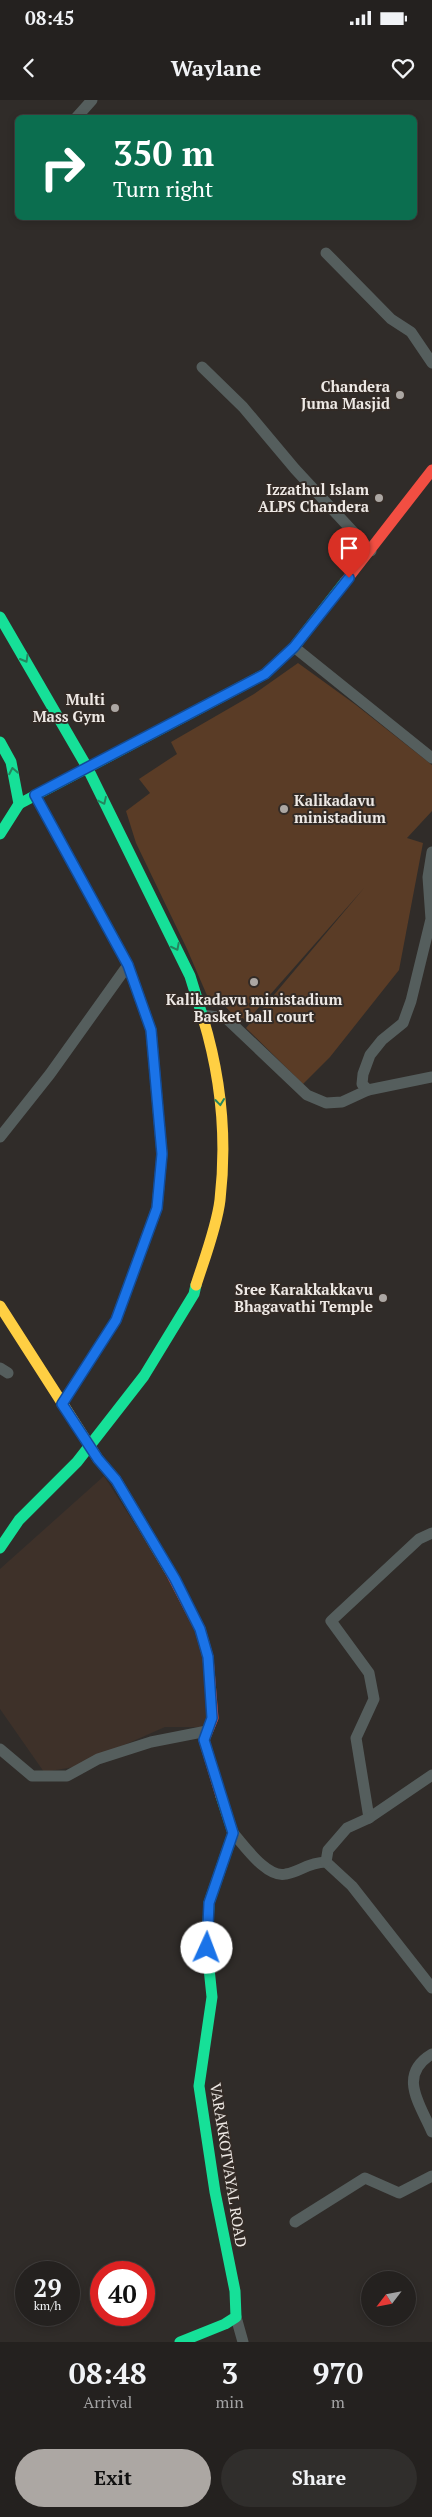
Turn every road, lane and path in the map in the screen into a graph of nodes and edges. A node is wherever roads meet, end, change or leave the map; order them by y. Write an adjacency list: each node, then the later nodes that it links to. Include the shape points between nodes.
1 (92, 100): 2 (street)
2 (79, 115)
3 (326, 253): 4 (street, via 391,319 411,332)
4 (432, 363)
5 (202, 367): 7 (street, via 243,407)
6 (432, 470): 7 (main road)
7 (371, 551): 9 (main road)
8 (0, 617): 12 (main road, one-way to 12)
9 (294, 647): 11 (street); 12 (main road, via 265,674)
10 (0, 742): 14 (main road, one-way to 10, via 11,762)
11 (432, 758)
12 (87, 767): 13 (main road); 18 (main road, one-way to 18, via 190,976)
13 (35, 795): 14 (main road); 17 (street)
14 (20, 804): 15 (main road)
15 (0, 834)
16 (432, 852): 20 (street, via 428,877 431,918 411,1001 403,1023 370,1055 362,1084)
17 (128, 965): 21 (street, via 50,1074); 23 (street, via 151,1030 162,1154 157,1208 116,1320)
18 (202, 1015): 20 (street, via 226,1018 307,1095 326,1104 342,1102); 24 (main road, one-way to 24, via 214,1053 223,1128 220,1202 194,1294 144,1376)
19 (432, 1077): 20 (street)
20 (368, 1090)
21 (0, 1136)
22 (0, 1306): 23 (main road)
23 (62, 1404): 24 (main road)
24 (89, 1446): 26 (main road, via 19,1520); 27 (main road, via 121,1488 175,1579 200,1629 208,1657 212,1709)
25 (432, 1533): 30 (street, via 419,1539 331,1620 368,1673 374,1699 356,1738)
26 (0, 1548)
27 (207, 1731): 28 (street, via 151,1742 98,1759 67,1776 32,1776); 31 (main road, via 204,1740)
28 (0, 1749)
29 (432, 1775): 30 (street)
30 (369, 1818): 32 (street, via 347,1828 335,1840 328,1850)
31 (233, 1833): 32 (street, via 268,1871 284,1875 311,1862); 38 (main road, VARAKKOTVAYAL ROAD, via 209,1903 207,1948 212,1998 199,2086 215,2192 235,2291)
32 (326, 1862): 33 (street, via 352,1886)
33 (432, 1988)
34 (432, 2054): 35 (street, via 418,2065 412,2086)
35 (432, 2132)
36 (432, 2176): 37 (street, via 399,2192 365,2178)
37 (295, 2222)
38 (236, 2317): 39 (main road); 40 (street)
39 (180, 2342)
40 (243, 2342)

